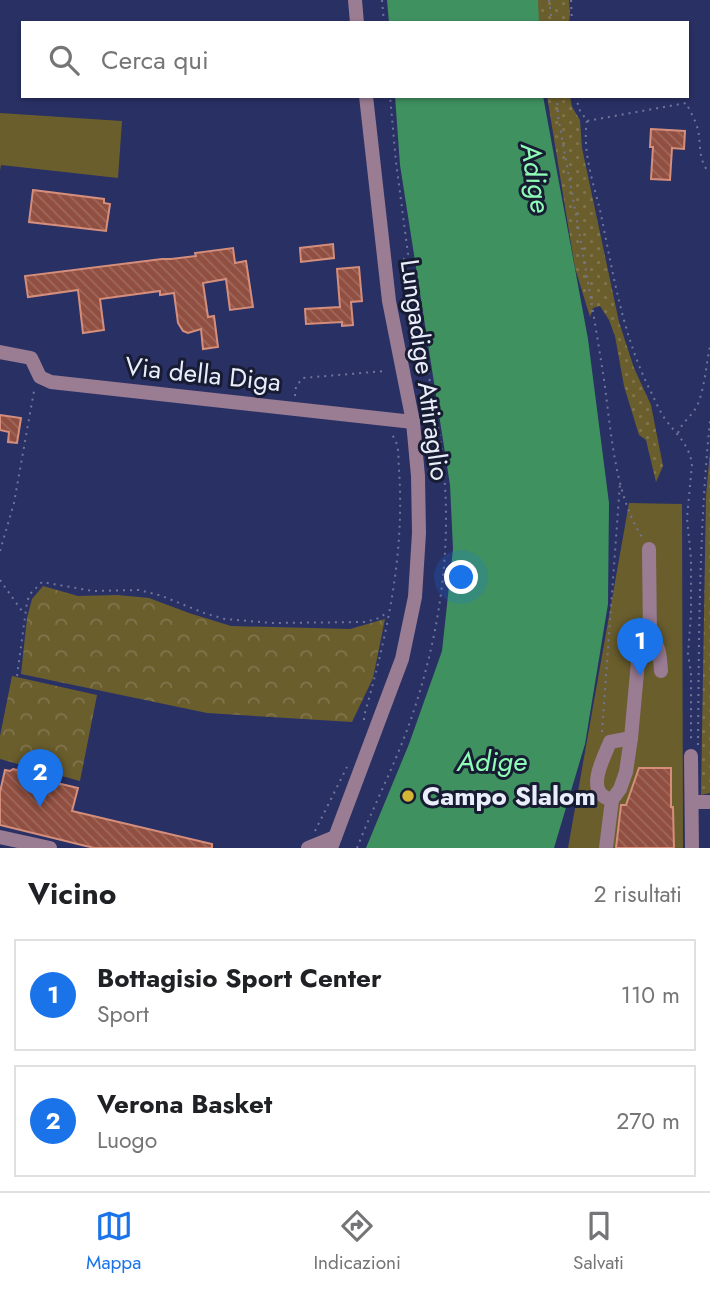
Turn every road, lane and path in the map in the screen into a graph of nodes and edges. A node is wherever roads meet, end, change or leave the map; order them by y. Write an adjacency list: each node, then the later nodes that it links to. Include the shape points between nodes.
1 (355, 0): 5 (street)
2 (382, 0): 6 (path)
3 (550, 0): 7 (path)
4 (571, 0): 8 (path)
5 (357, 21)
6 (384, 21)
7 (552, 21)
8 (572, 21)
9 (366, 98): 20 (street, Lungadige Attiraglio, via 389,301)
10 (557, 98): 23 (path)
11 (576, 98): 12 (path)
12 (587, 121): 13 (path, via 686,103 698,130 702,163); 22 (path, via 589,161 622,314 649,389)
13 (710, 170)
14 (710, 346): 22 (path, via 697,406)
15 (0, 352): 17 (street, Via della Diga, via 31,359)
16 (385, 371): 18 (path, via 303,378 296,386)
17 (40, 377): 18 (street, Via della Diga, via 51,382); 26 (path)
18 (294, 408): 20 (street, Via della Diga)
19 (710, 421): 36 (path)
20 (413, 422): 42 (street, Lungadige Attiraglio, via 419,533 415,597 402,659)
21 (388, 433): 28 (path, via 398,445 400,486 399,551)
22 (678, 434): 36 (path, via 692,464 687,518 691,559 688,654)
23 (620, 482): 24 (path); 34 (path)
24 (636, 527)
25 (649, 549): 30 (street)
26 (0, 551)
27 (0, 580): 29 (path)
28 (389, 611): 29 (path, via 365,622 272,623 225,619 139,590 93,591 42,582 30,594); 33 (path, via 364,716)
29 (25, 615): 32 (path)
30 (650, 636): 31 (street, via 659,650); 35 (street, via 639,651)
31 (661, 671)
32 (17, 676)
33 (365, 729)
34 (602, 731)
35 (631, 738): 38 (street, via 626,772); 38 (street, via 610,742 599,773 596,785 601,795)
36 (695, 755): 39 (street)
37 (348, 764): 41 (path)
38 (612, 800): 44 (street)
39 (702, 803): 45 (street)
40 (0, 837): 43 (street)
41 (311, 841): 42 (street)
42 (333, 842)
43 (50, 848)
44 (606, 848)
45 (692, 848)

